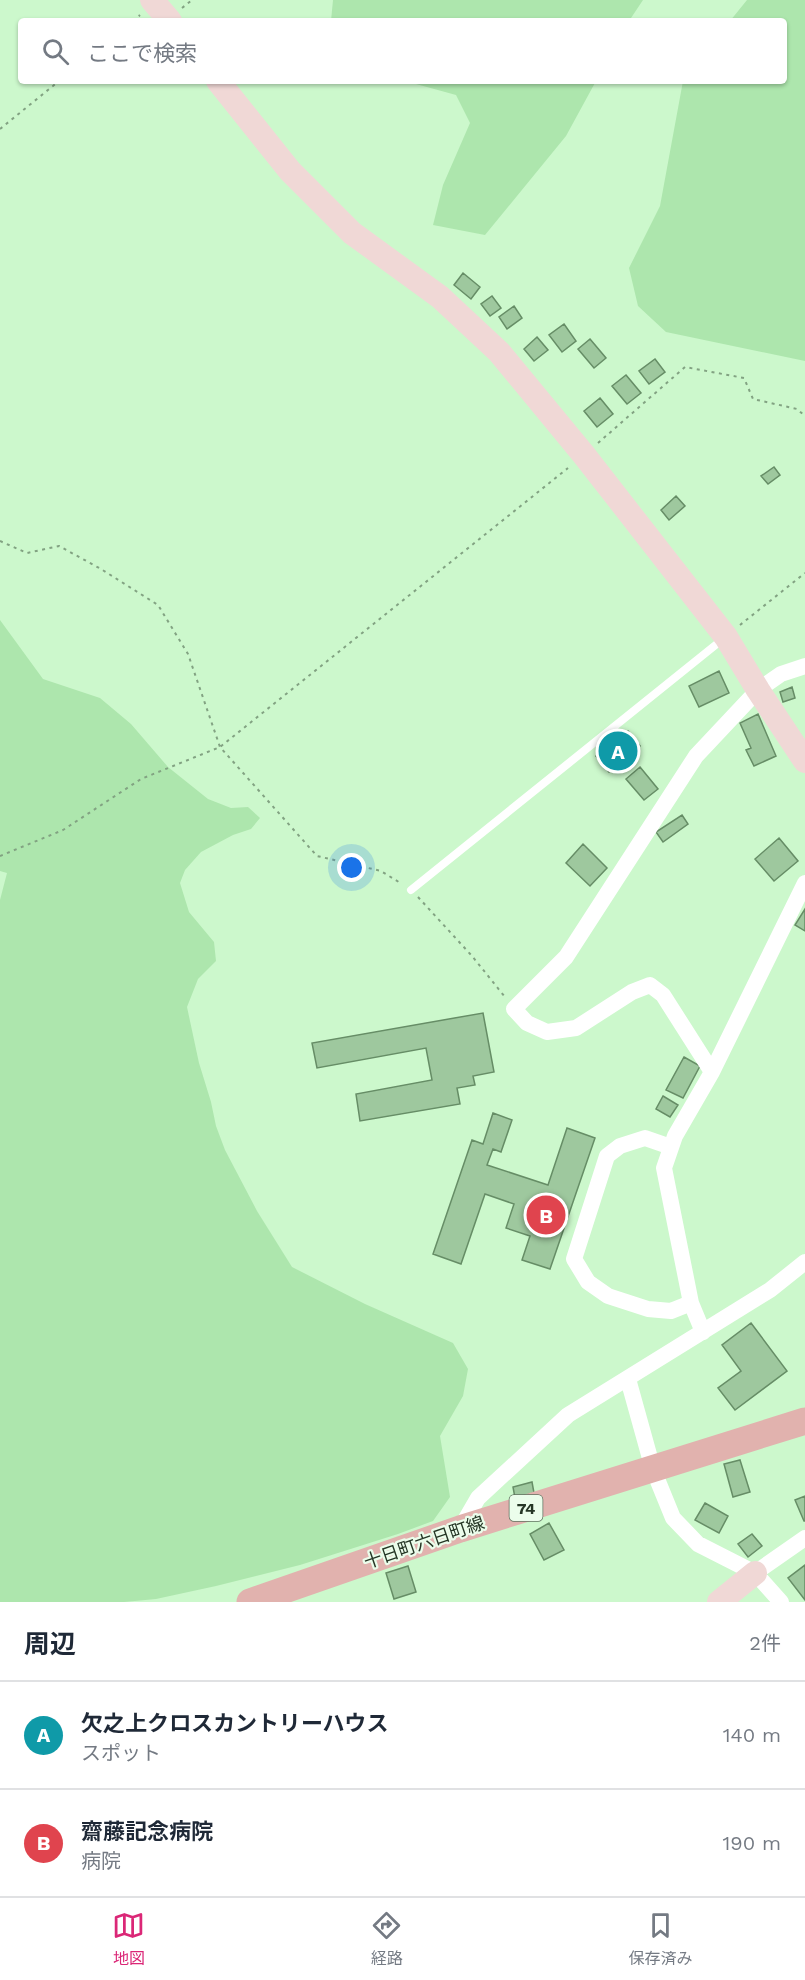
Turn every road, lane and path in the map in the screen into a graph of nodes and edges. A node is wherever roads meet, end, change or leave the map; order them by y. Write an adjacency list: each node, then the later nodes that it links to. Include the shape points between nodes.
1 (152, 0): 2 (street)
2 (167, 18)
3 (55, 84): 5 (path)
4 (220, 84): 7 (street, via 290,171 352,233 440,297 499,352)
5 (0, 129)
6 (805, 416): 7 (path, via 797,409 753,399 744,378 685,367)
7 (584, 455): 10 (street); 13 (path)
8 (0, 541): 13 (path, via 27,553 59,546 158,605 188,654)
9 (805, 573): 10 (path)
10 (726, 637): 12 (street); 17 (lane)
11 (805, 666): 12 (street, via 781,674)
12 (758, 690): 14 (street); 18 (street, via 696,756 566,957)
13 (220, 747): 15 (path, via 141,779 63,830); 17 (path, via 317,856 381,871)
14 (805, 761)
15 (0, 856)
16 (805, 883): 19 (street)
17 (411, 890): 18 (path)
18 (514, 1009): 19 (street, via 527,1023 547,1032 576,1028 650,985 663,995)
19 (711, 1072): 20 (street)
20 (671, 1147): 22 (street, via 664,1168); 22 (street, via 645,1138 620,1146 607,1156 574,1259 588,1282 608,1296 648,1309 671,1311)
21 (805, 1262): 23 (street, via 770,1290)
22 (691, 1303): 23 (street)
23 (703, 1332): 24 (street)
24 (628, 1379): 26 (street); 27 (street, via 568,1415 478,1498)
25 (805, 1421): 26 (main road, 十日町六日町線 / 74)
26 (652, 1469): 27 (main road, 十日町六日町線 / 74); 29 (street, via 673,1518 698,1544)
27 (460, 1529): 30 (main road, 十日町六日町線 / 74)
28 (805, 1538): 29 (street)
29 (755, 1573): 31 (street); 32 (street)
30 (250, 1602)
31 (719, 1602)
32 (781, 1602)

